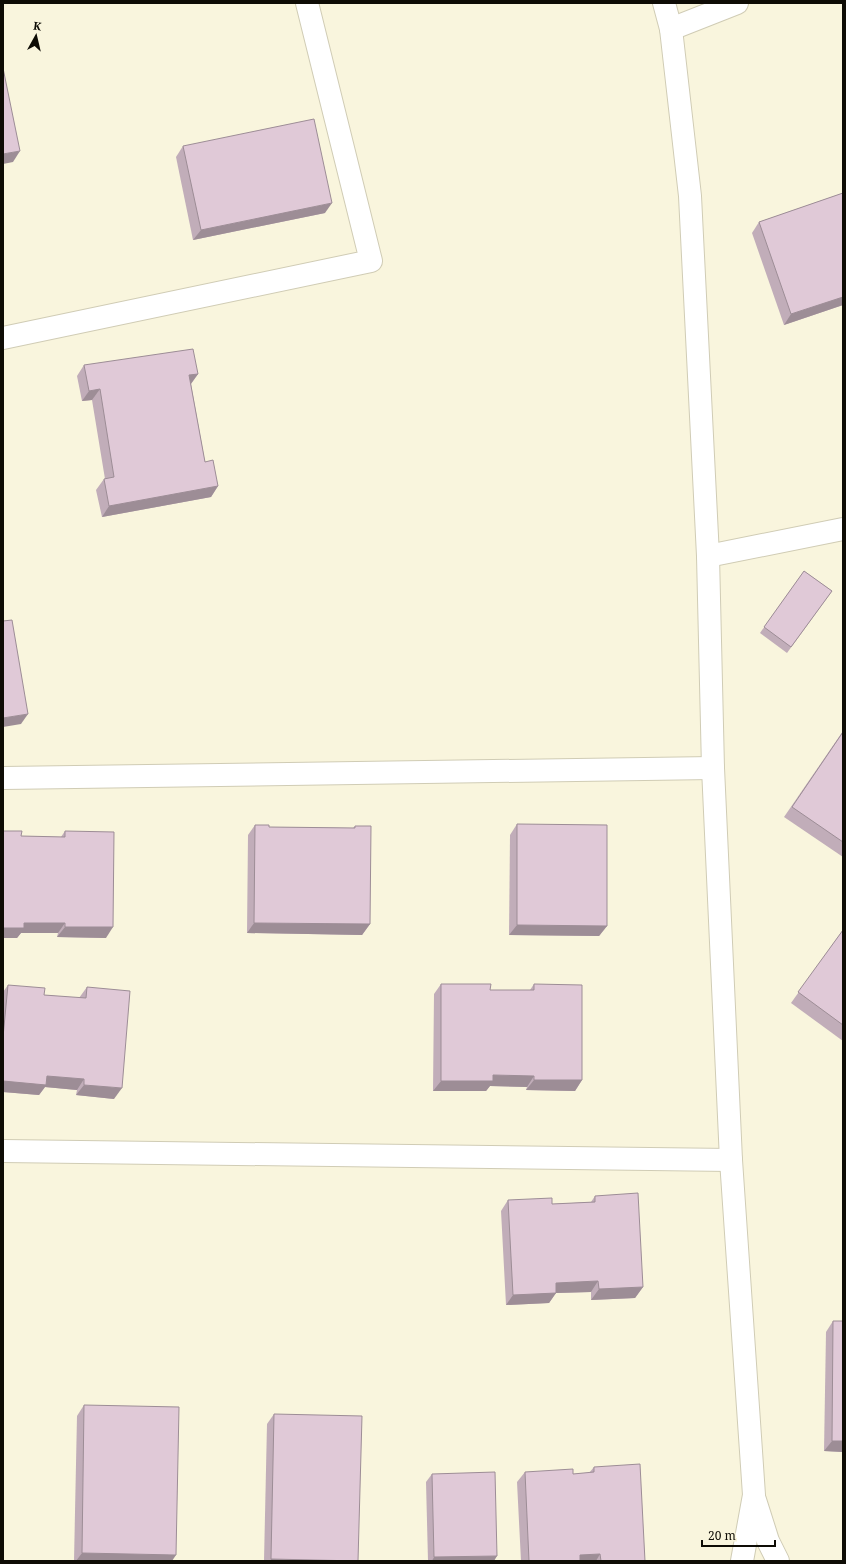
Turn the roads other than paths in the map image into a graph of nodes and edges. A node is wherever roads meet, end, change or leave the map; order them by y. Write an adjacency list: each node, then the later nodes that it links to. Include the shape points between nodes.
1 (307, 3): 5 (street, via 370,261)
2 (664, 3): 4 (street)
3 (737, 3): 4 (street)
4 (671, 28): 7 (street, via 690,196)
5 (3, 338)
6 (843, 529): 7 (street)
7 (708, 556): 8 (street)
8 (713, 768): 9 (street); 11 (street)
9 (3, 778)
10 (3, 1151): 11 (street)
11 (731, 1160): 12 (street)
12 (754, 1495): 13 (street); 14 (street, via 768,1541)
13 (742, 1561)
14 (778, 1561)

